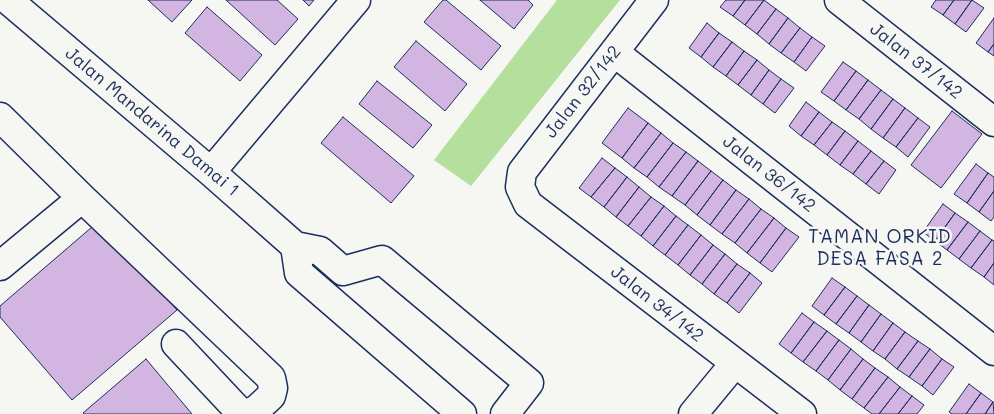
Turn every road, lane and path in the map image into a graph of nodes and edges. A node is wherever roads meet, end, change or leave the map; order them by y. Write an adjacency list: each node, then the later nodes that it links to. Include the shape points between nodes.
1 (8, 0): 8 (street, Jalan Mandarina Damai 1)
2 (356, 0): 8 (street)
3 (654, 0): 5 (street, Jalan 32/142)
4 (839, 0): 7 (street, Jalan 37/142)
5 (614, 52): 9 (street, Jalan 32/142, via 522,172); 14 (street, Jalan 36/142)
6 (0, 117): 10 (street)
7 (994, 122)
8 (212, 172): 11 (street, Jalan Mandarina Damai 1)
9 (520, 187): 15 (street, Jalan 34/142, via 528,204)
10 (82, 198): 12 (street); 16 (street, via 271,378 271,396)
11 (295, 246): 17 (street, via 299,273); 18 (street, via 320,251 343,271 382,260 529,383)
12 (0, 266)
13 (176, 344): 16 (street, via 239,412)
14 (994, 351)
15 (735, 363): 19 (street); 20 (street, Jalan 34/142)
16 (247, 414)
17 (462, 414)
18 (505, 414)
19 (693, 414)
20 (802, 414)

